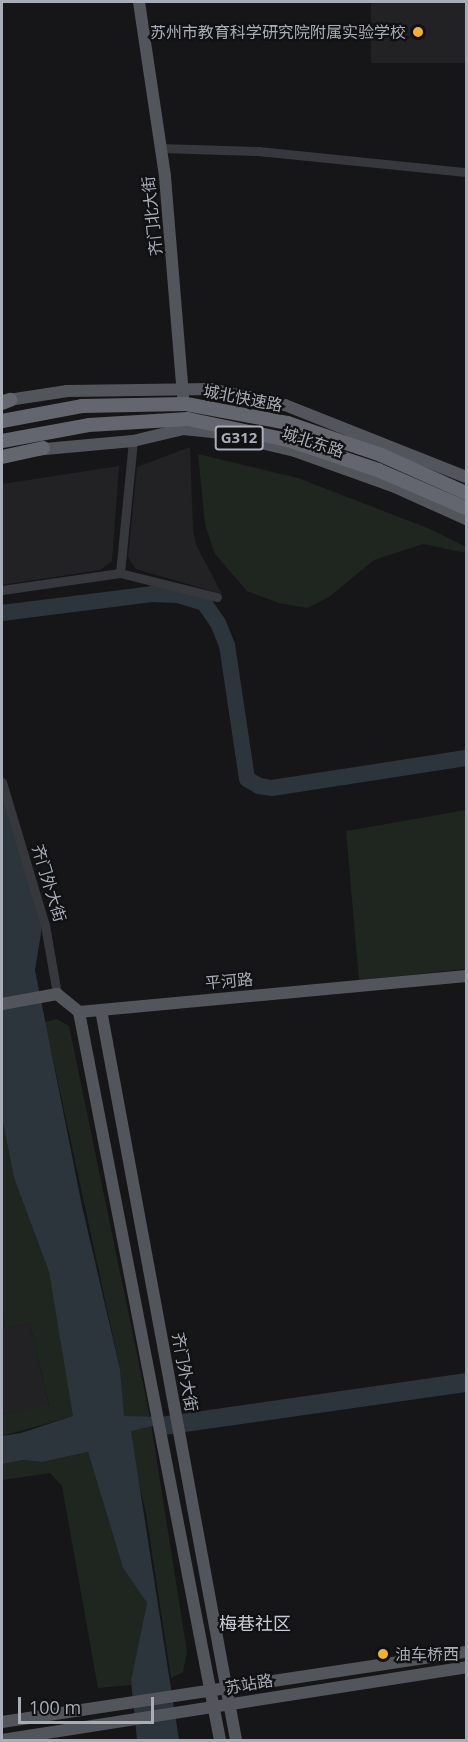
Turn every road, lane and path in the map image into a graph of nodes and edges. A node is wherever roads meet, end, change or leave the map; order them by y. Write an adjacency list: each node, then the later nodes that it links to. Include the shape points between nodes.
1 (139, 2): 2 (main road, 齐门北大街)
2 (161, 148): 3 (street, via 258,151); 4 (main road, 齐门北大街)
3 (466, 172)
4 (183, 389): 5 (main road, 城北东路, via 67,391); 7 (main road, 齐门北大街); 12 (main road, 城北东路, via 211,390 285,405)
5 (4, 401)
6 (2, 421): 13 (highway, 城北快速路, via 81,406 186,404 288,423 381,455)
7 (183, 429): 9 (main road, 城北东路 / G312); 15 (main road, 城北东路 / G312, via 295,451 395,487)
8 (2, 441): 14 (highway, 城北快速路, via 88,424 188,419 288,440 378,470)
9 (133, 441): 10 (main road, 城北东路 / G312); 16 (street)
10 (43, 448): 11 (highway)
11 (2, 458)
12 (466, 477)
13 (466, 493)
14 (466, 508)
15 (466, 519)
16 (120, 573): 17 (street); 18 (street)
17 (2, 590)
18 (217, 597)
19 (2, 782): 21 (street, 齐门外大街, via 45,925)
20 (466, 976): 23 (main road, 平河路)
21 (57, 994): 22 (main road); 24 (main road)
22 (2, 1004)
23 (101, 1010): 24 (main road, 平河路); 27 (main road, 齐门外大街)
24 (79, 1012): 28 (main road, 齐门外大街)
25 (466, 1652): 27 (main road, 苏站路)
26 (466, 1667): 29 (main road, 苏站路)
27 (227, 1688): 28 (main road, 苏站路); 29 (main road, 齐门外大街)
28 (211, 1690): 30 (main road, 齐门外大街); 31 (main road, 苏站路)
29 (230, 1703): 30 (main road, 苏站路); 34 (main road, 齐门外大街)
30 (214, 1708): 32 (main road, 苏站路); 33 (main road, 齐门外大街)
31 (2, 1722)
32 (2, 1740)
33 (220, 1740)
34 (236, 1740)

